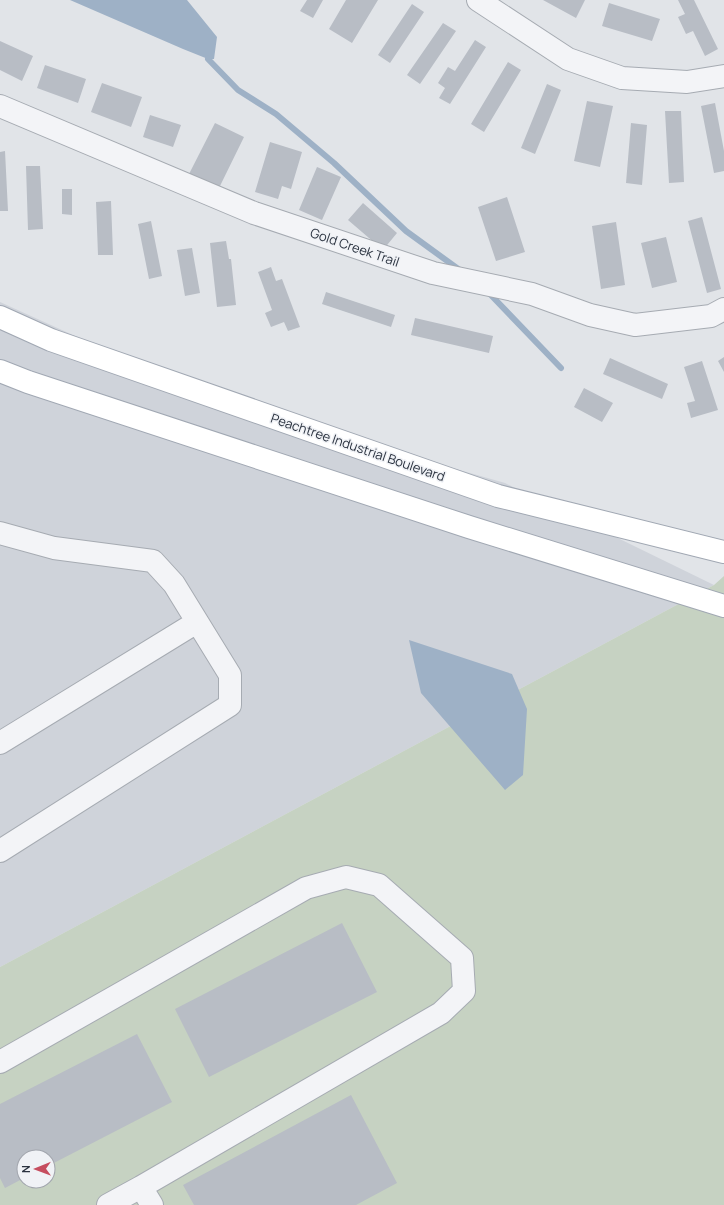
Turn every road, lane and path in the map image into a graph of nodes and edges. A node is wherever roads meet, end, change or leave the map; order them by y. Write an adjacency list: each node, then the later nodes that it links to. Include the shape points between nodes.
1 (479, 0): 2 (street, via 568,59 622,78 687,82)
2 (724, 76)
3 (0, 106): 4 (street, Gold Creek Trail, via 254,213 433,273 532,294 590,315 635,325 711,316)
4 (724, 309)
5 (0, 317): 8 (main road, Peachtree Industrial Boulevard, via 51,340 498,496)
6 (0, 371): 9 (main road, via 470,527)
7 (0, 533): 10 (street, via 54,548 153,561 174,584)
8 (724, 552)
9 (724, 606)
10 (197, 622): 11 (street); 12 (street, via 230,675 230,704)
11 (0, 743)
12 (0, 851)
13 (0, 1062): 14 (street, via 306,888 346,877 379,885 462,958 464,991 441,1013)
14 (146, 1196): 15 (street)
15 (108, 1205)

